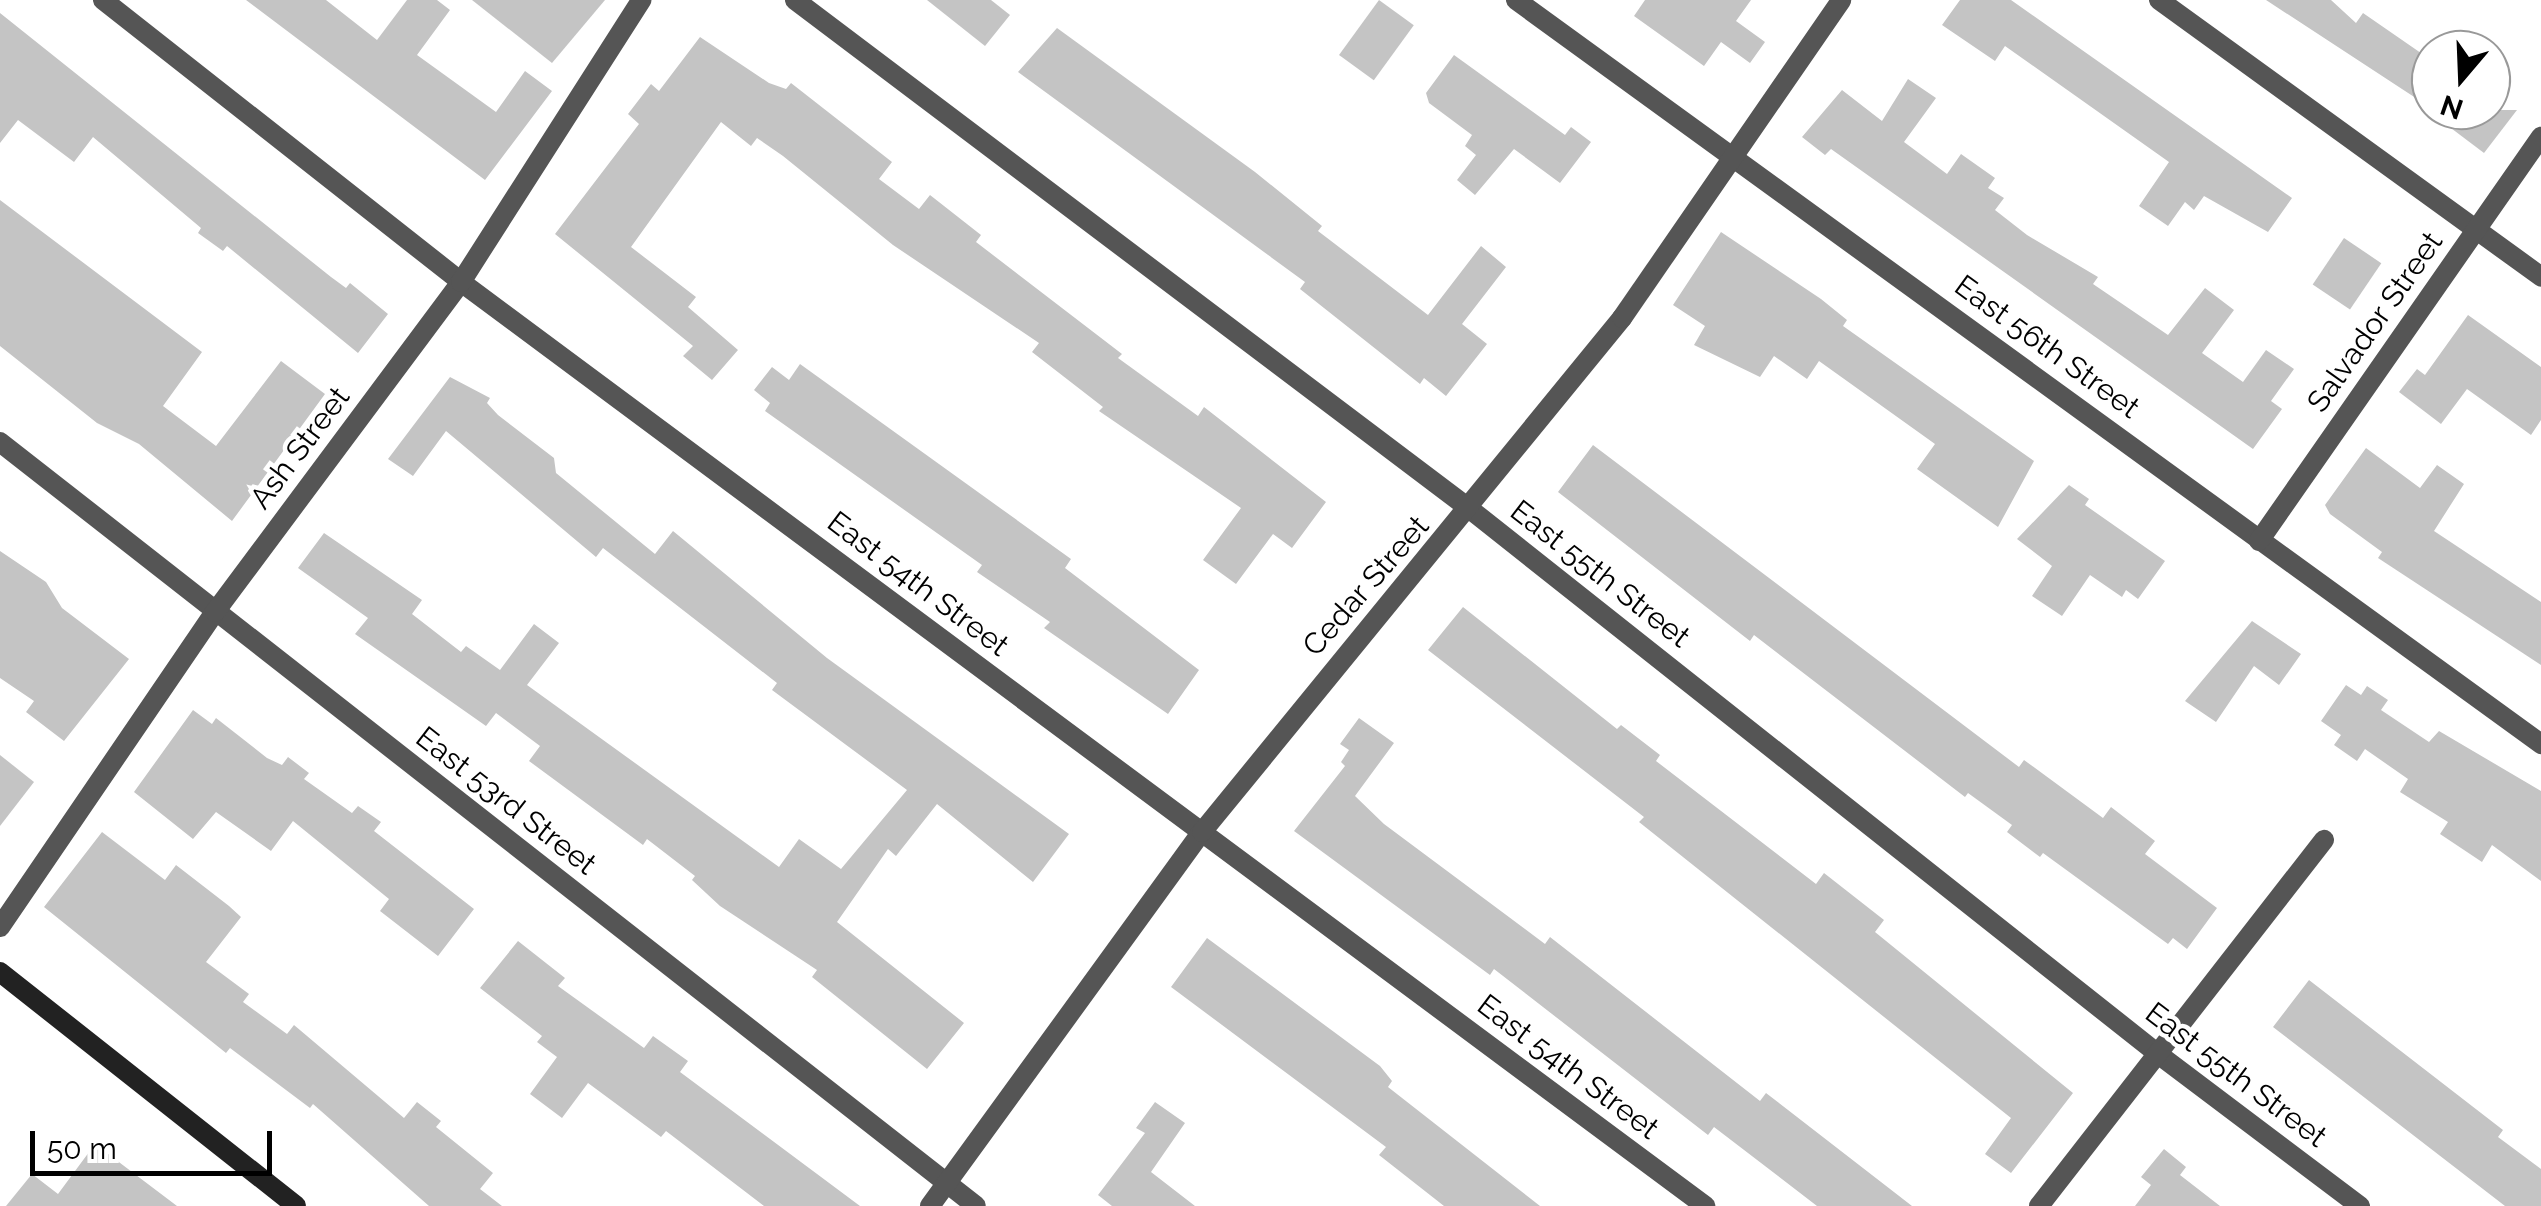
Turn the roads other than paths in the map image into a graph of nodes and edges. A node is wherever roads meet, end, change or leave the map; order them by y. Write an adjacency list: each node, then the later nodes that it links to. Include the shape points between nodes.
1 (103, 0): 11 (street, East 54th Street)
2 (641, 0): 11 (street, Ash Street)
3 (795, 0): 13 (street, East 55th Street)
4 (1516, 0): 8 (street, East 56th Street)
5 (1840, 0): 8 (street, Cedar Street)
6 (2159, 0): 9 (street)
7 (2541, 137): 9 (street, Salvador Street)
8 (1730, 152): 13 (street, Cedar Street, via 1622,318); 14 (street, East 56th Street)
9 (2476, 230): 10 (street); 14 (street, Salvador Street)
10 (2541, 277)
11 (461, 282): 15 (street, Ash Street); 17 (street, East 54th Street)
12 (0, 442): 15 (street, East 53rd Street)
13 (1471, 510): 17 (street, Cedar Street); 21 (street, East 55th Street)
14 (2259, 541): 16 (street, East 56th Street)
15 (216, 612): 19 (street, Ash Street); 22 (street, East 53rd Street)
16 (2541, 744)
17 (1202, 832): 22 (street, Cedar Street); 26 (street, East 54th Street)
18 (2324, 840): 21 (street)
19 (0, 926)
20 (0, 972): 23 (main road)
21 (2158, 1054): 27 (street); 28 (street, East 55th Street)
22 (947, 1184): 24 (street, Cedar Street); 25 (street, East 53rd Street)
23 (296, 1206)
24 (930, 1206)
25 (976, 1206)
26 (1704, 1206)
27 (2040, 1206)
28 (2360, 1206)

